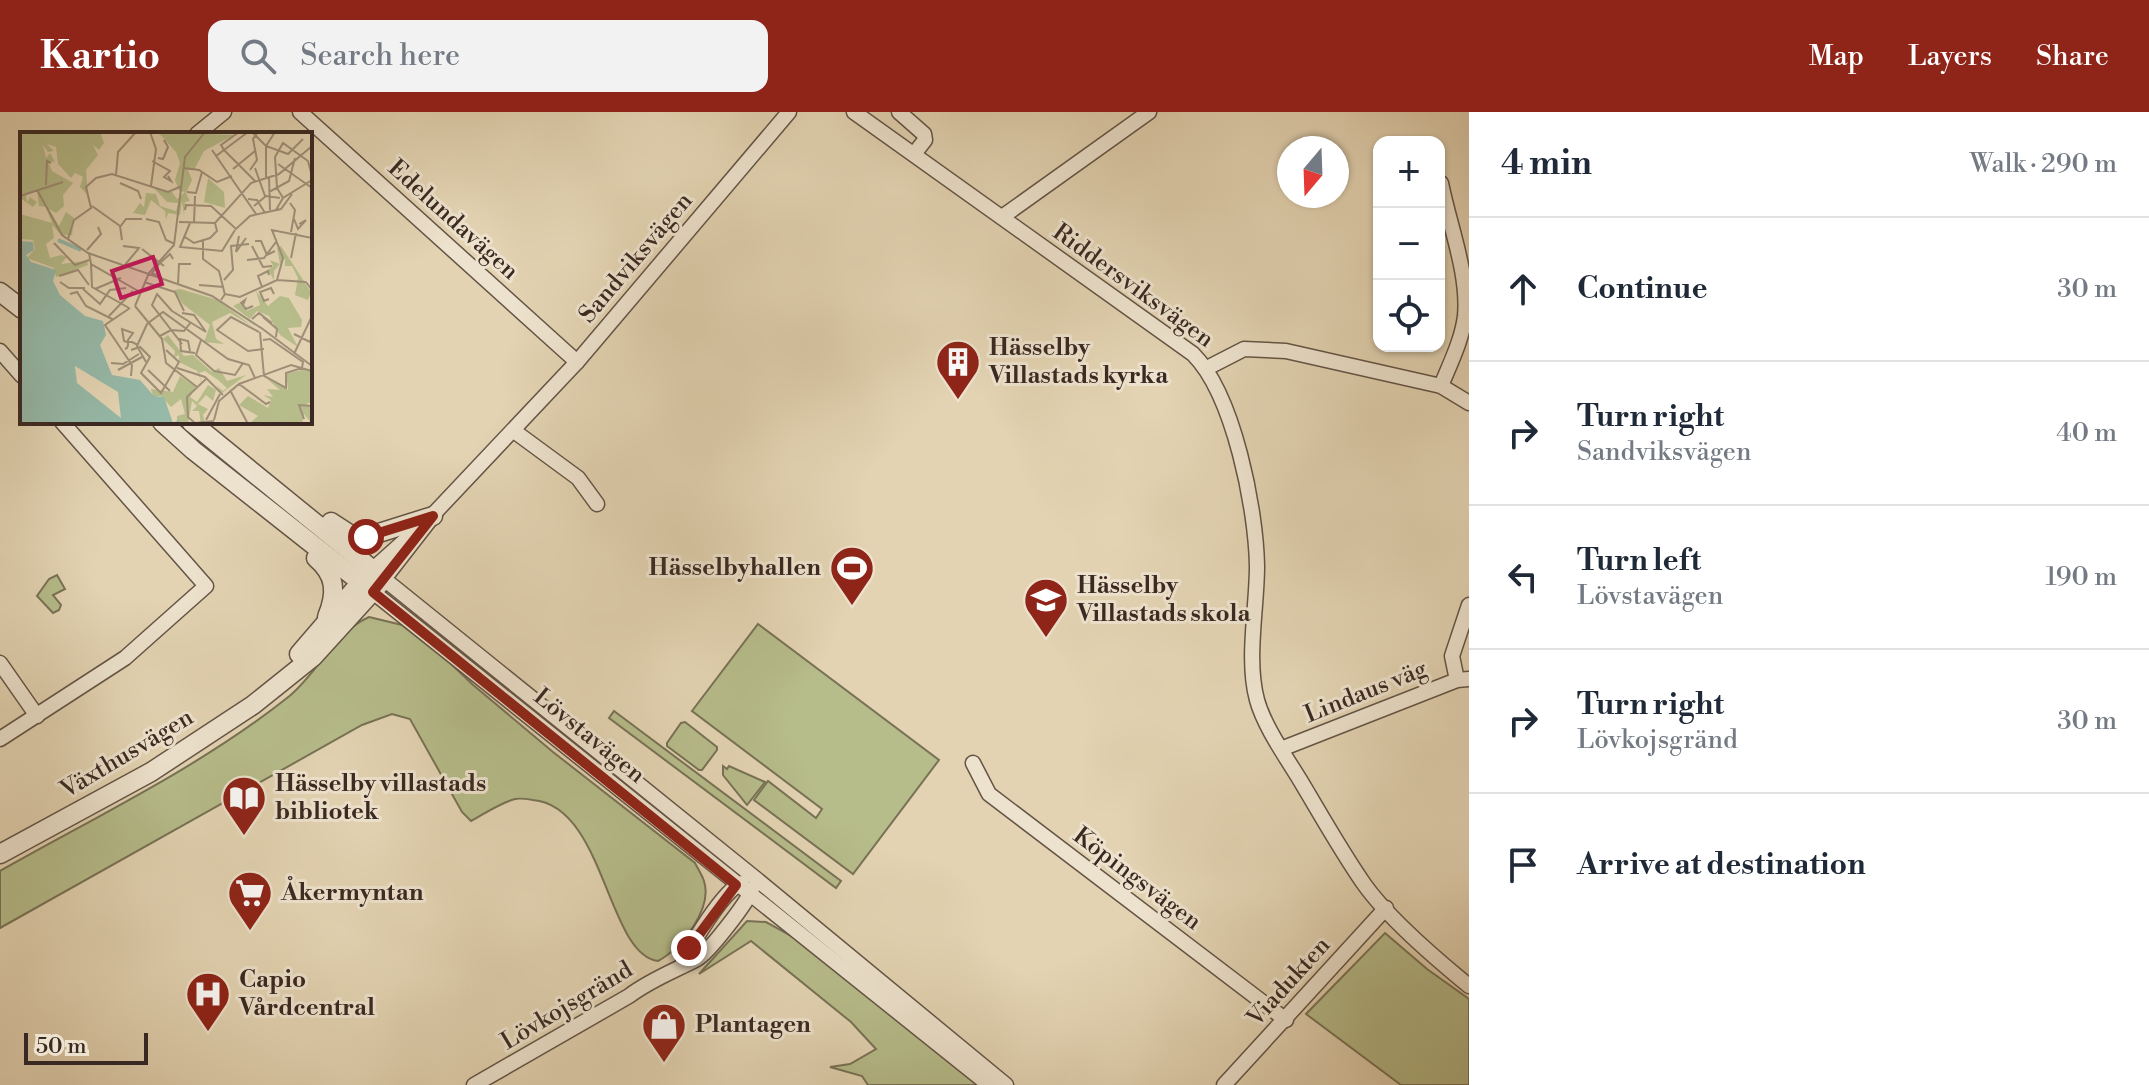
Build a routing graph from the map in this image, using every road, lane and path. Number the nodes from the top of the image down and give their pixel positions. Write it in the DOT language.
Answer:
graph roads {
  1 [pos="224,112"];
  2 [pos="300,112"];
  3 [pos="789,112"];
  4 [pos="854,112"];
  5 [pos="899,112"];
  6 [pos="1149,112"];
  7 [pos="199,132"];
  8 [pos="914,154"];
  9 [pos="1445,205"];
  10 [pos="1002,217"];
  11 [pos="0,279"];
  12 [pos="0,292"];
  13 [pos="20,294"];
  14 [pos="20,307"];
  15 [pos="0,351"];
  16 [pos="577,362"];
  17 [pos="1207,368"];
  18 [pos="20,374"];
  19 [pos="1441,386"];
  20 [pos="1469,403"];
  21 [pos="64,424"];
  22 [pos="164,424"];
  23 [pos="194,424"];
  24 [pos="514,431"];
  25 [pos="597,504"];
  26 [pos="299,508"];
  27 [pos="273,514"];
  28 [pos="433,516"];
  29 [pos="372,581"];
  30 [pos="1469,605"];
  31 [pos="325,624"];
  32 [pos="0,663"];
  33 [pos="1463,679"];
  34 [pos="272,687"];
  35 [pos="37,716"];
  36 [pos="0,739"];
  37 [pos="1281,749"];
  38 [pos="973,763"];
  39 [pos="0,854"];
  40 [pos="755,878"];
  41 [pos="736,885"];
  42 [pos="750,895"];
  43 [pos="1386,908"];
  44 [pos="682,965"];
  45 [pos="1469,986"];
  46 [pos="1286,1020"];
  47 [pos="474,1085"];
  48 [pos="989,1085"];
  49 [pos="1006,1085"];
  50 [pos="1224,1085"];
  1 -- 7 [label="street"];
  2 -- 16 [label="street, Edelundavägen"];
  3 -- 16 [label="street, Sandviksvägen"];
  4 -- 8 [label="street, Riddersviksvägen"];
  5 -- 8 [label="street"];
  6 -- 10 [label="street"];
  8 -- 10 [label="street, Riddersviksvägen"];
  9 -- 19 [label="street"];
  10 -- 17 [label="street, Riddersviksvägen"];
  11 -- 13 [label="street"];
  12 -- 14 [label="street"];
  15 -- 18 [label="street"];
  16 -- 24 [label="street, Sandviksvägen"];
  17 -- 19 [label="street"];
  17 -- 37 [label="street, Riddersviksvägen"];
  19 -- 20 [label="street"];
  21 -- 35 [label="street"];
  22 -- 27 [label="street, Lövstavägen"];
  23 -- 26 [label="street, Lövstavägen"];
  24 -- 25 [label="street"];
  24 -- 28 [label="street, Sandviksvägen"];
  26 -- 28 [label="street"];
  26 -- 29 [label="street, Lövstavägen"];
  27 -- 29 [label="street, Lövstavägen"];
  27 -- 31 [label="street"];
  28 -- 29 [label="street, Sandviksvägen"];
  29 -- 31 [label="street, Växthusvägen"];
  29 -- 34 [label="street, Växthusvägen"];
  29 -- 40 [label="street, Lövstavägen"];
  29 -- 41 [label="street, Lövstavägen"];
  30 -- 33 [label="street"];
  31 -- 34 [label="street, Växthusvägen"];
  32 -- 35 [label="street"];
  33 -- 37 [label="street, Lindaus väg"];
  34 -- 39 [label="street, Växthusvägen"];
  35 -- 36 [label="street"];
  37 -- 43 [label="street, Riddersviksvägen"];
  38 -- 46 [label="street, Köpingsvägen"];
  40 -- 41 [label="street"];
  40 -- 42 [label="street, Lövkojsgränd"];
  40 -- 49 [label="street, Lövstavägen"];
  41 -- 42 [label="street, Lövstavägen"];
  41 -- 44 [label="street"];
  42 -- 44 [label="street, Lövkojsgränd"];
  42 -- 48 [label="street, Lövstavägen"];
  43 -- 45 [label="street, Riddersviksvägen"];
  43 -- 46 [label="street, Viadukten"];
  44 -- 47 [label="street, Lövkojsgränd"];
  46 -- 50 [label="street, Viadukten"];
}
